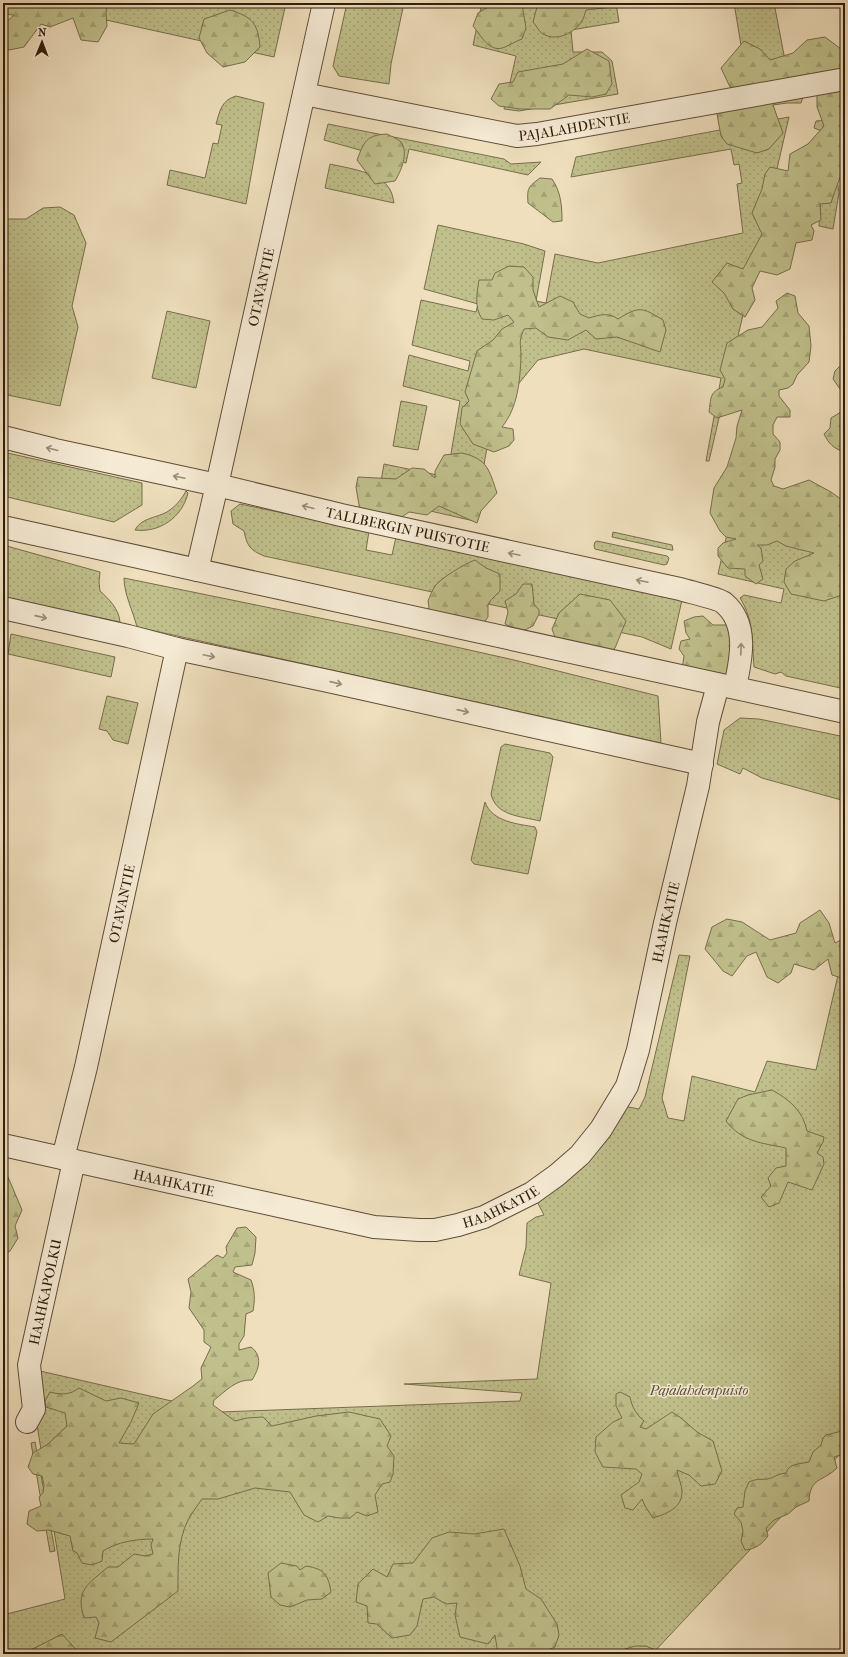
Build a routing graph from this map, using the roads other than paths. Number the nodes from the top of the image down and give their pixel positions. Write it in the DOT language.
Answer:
graph roads {
  1 [pos="324,3"];
  2 [pos="845,79"];
  3 [pos="304,94"];
  4 [pos="3,437"];
  5 [pos="217,485"];
  6 [pos="3,526"];
  7 [pos="197,570"];
  8 [pos="3,608"];
  9 [pos="177,649"];
  10 [pos="727,686"];
  11 [pos="845,712"];
  12 [pos="702,764"];
  13 [pos="3,1145"];
  14 [pos="68,1160"];
  15 [pos="27,1422"];
  1 -- 3 [label="street, OTAVANTIE"];
  2 -- 3 [label="street, PAJALAHDENTIE"];
  3 -- 5 [label="street, OTAVANTIE"];
  5 -- 4 [label="street, TALLBERGIN PUISTOTIE, one-way"];
  5 -- 7 [label="street, OTAVANTIE"];
  10 -- 5 [label="street, TALLBERGIN PUISTOTIE, one-way"];
  6 -- 7 [label="street"];
  7 -- 10 [label="street"];
  8 -- 9 [label="street, one-way"];
  9 -- 12 [label="street, one-way"];
  9 -- 14 [label="street, OTAVANTIE"];
  10 -- 11 [label="street"];
  10 -- 12 [label="street, TALLBERGIN PUISTOTIE"];
  12 -- 14 [label="street, HAAHKATIE"];
  13 -- 14 [label="street, HAAHKATIE"];
  14 -- 15 [label="street, HAAHKAPOLKU"];
}
